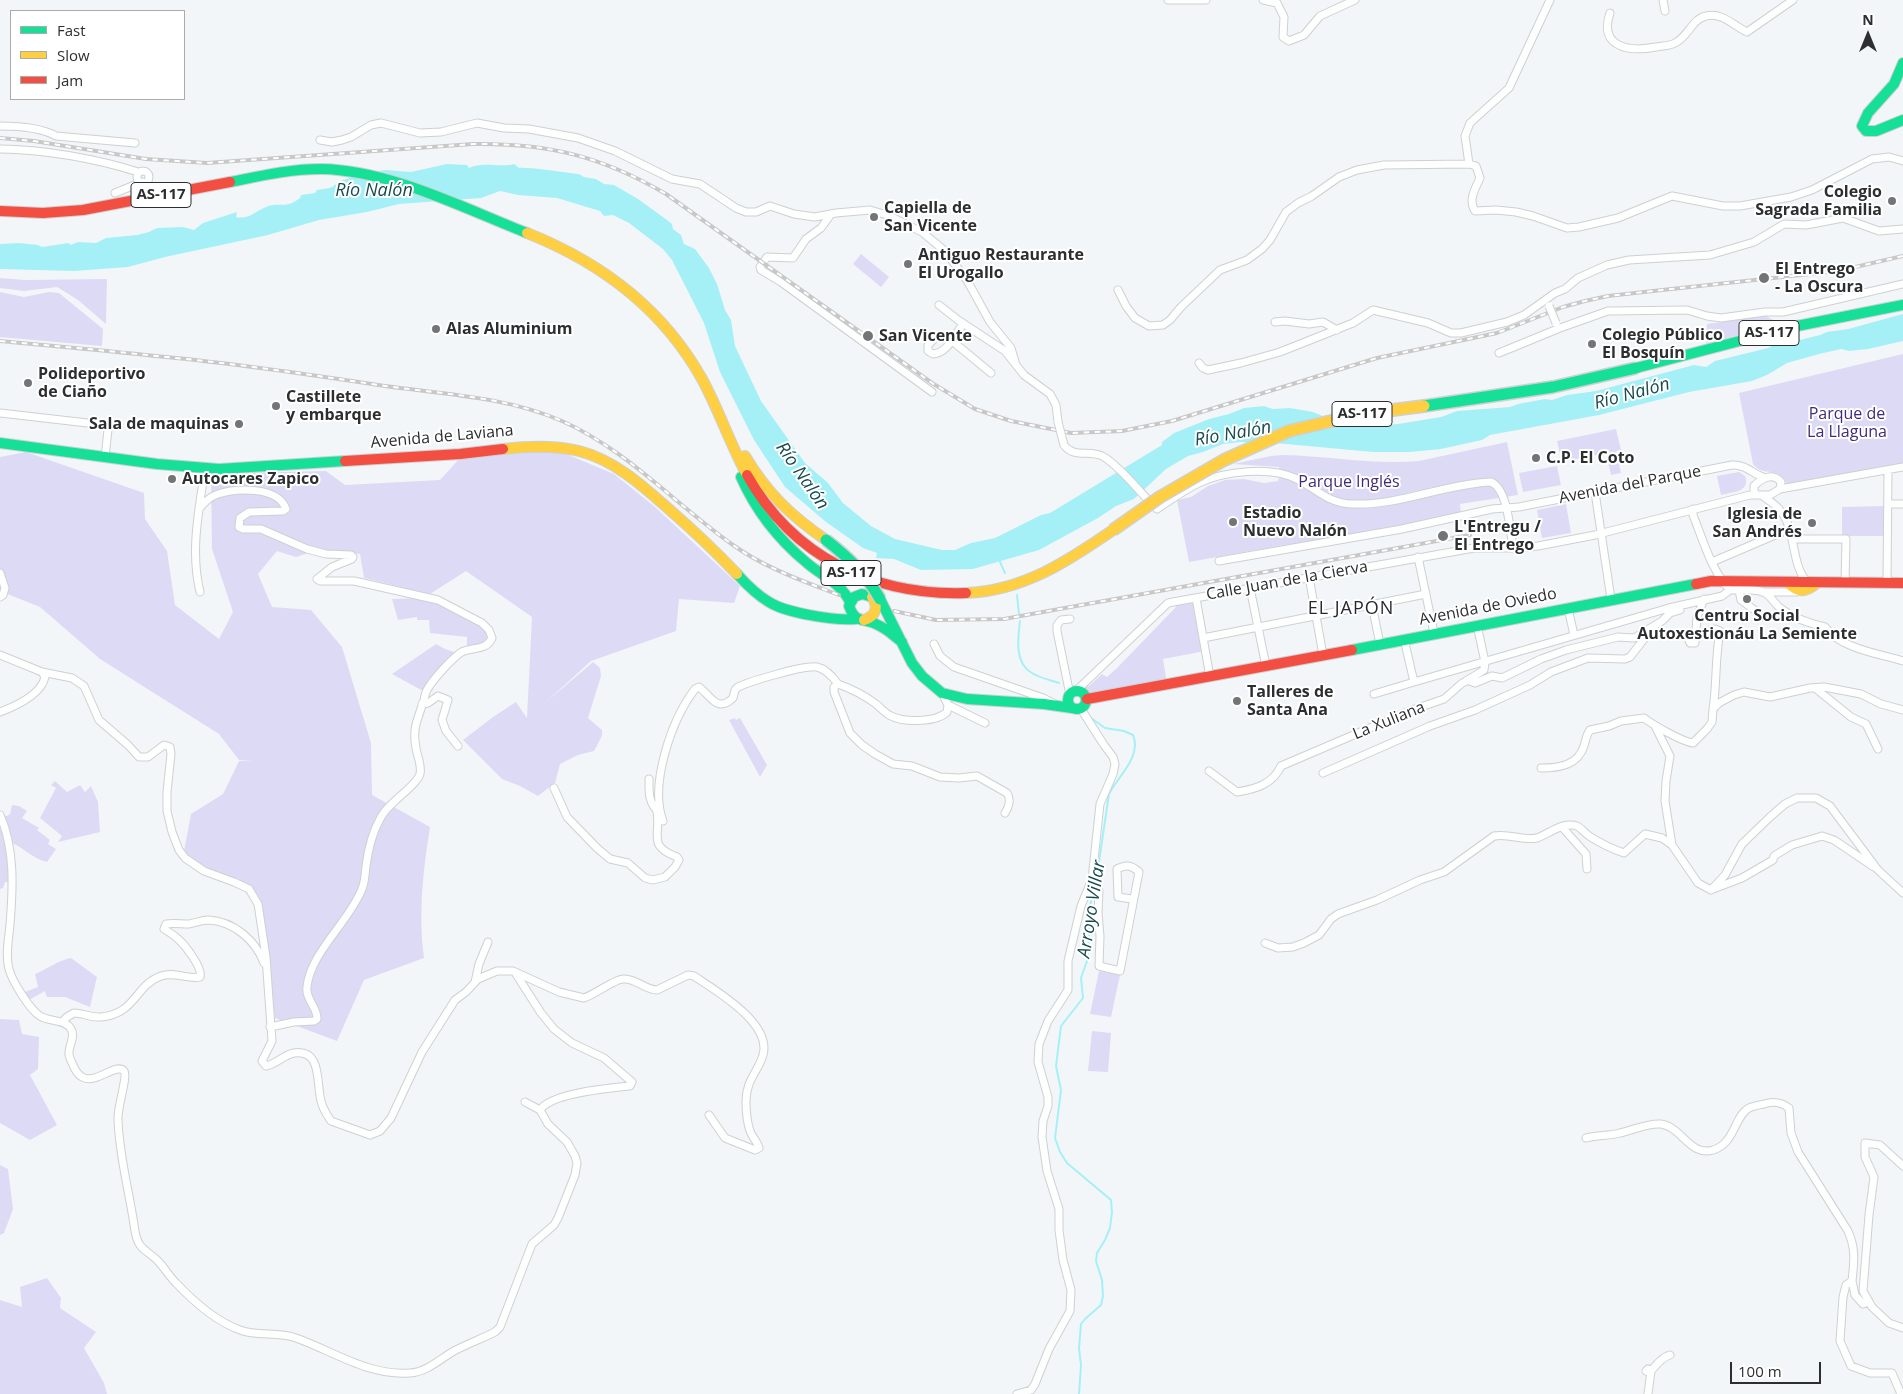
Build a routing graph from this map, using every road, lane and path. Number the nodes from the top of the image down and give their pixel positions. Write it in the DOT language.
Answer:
graph roads {
  1 [pos="1168,0"];
  2 [pos="1206,0"];
  3 [pos="1263,0"];
  4 [pos="1355,0"];
  5 [pos="1550,0"];
  6 [pos="1663,0"];
  7 [pos="1793,0"];
  8 [pos="1665,11"];
  9 [pos="1610,13"];
  10 [pos="1903,63"];
  11 [pos="1903,120"];
  12 [pos="0,126"];
  13 [pos="320,140"];
  14 [pos="135,143"];
  15 [pos="0,149"];
  16 [pos="1903,161"];
  17 [pos="1469,164"];
  18 [pos="115,194"];
  19 [pos="0,211"];
  20 [pos="831,214"];
  21 [pos="1903,229"];
  22 [pos="1903,284"];
  23 [pos="1118,290"];
  24 [pos="1547,303"];
  25 [pos="939,305"];
  26 [pos="1903,305"];
  27 [pos="1275,322"];
  28 [pos="963,324"];
  29 [pos="1558,325"];
  30 [pos="1337,330"];
  31 [pos="1499,353"];
  32 [pos="1199,363"];
  33 [pos="1016,364"];
  34 [pos="991,373"];
  35 [pos="707,389"];
  36 [pos="932,392"];
  37 [pos="0,413"];
  38 [pos="718,414"];
  39 [pos="0,443"];
  40 [pos="105,457"];
  41 [pos="1903,467"];
  42 [pos="205,468"];
  43 [pos="1888,470"];
  44 [pos="1751,472"];
  45 [pos="1765,478"];
  46 [pos="1780,488"];
  47 [pos="1595,492"];
  48 [pos="1755,493"];
  49 [pos="1888,504"];
  50 [pos="1903,504"];
  51 [pos="1506,508"];
  52 [pos="1778,508"];
  53 [pos="199,509"];
  54 [pos="1693,510"];
  55 [pos="1789,530"];
  56 [pos="1602,532"];
  57 [pos="1792,539"];
  58 [pos="1517,548"];
  59 [pos="1418,558"];
  60 [pos="1219,561"];
  61 [pos="1712,562"];
  62 [pos="0,573"];
  63 [pos="1309,577"];
  64 [pos="1720,580"];
  65 [pos="1845,583"];
  66 [pos="1887,583"];
  67 [pos="1903,583"];
  68 [pos="1807,587"];
  69 [pos="1250,588"];
  70 [pos="1734,590"];
  71 [pos="200,592"];
  72 [pos="1762,592"];
  73 [pos="1426,594"];
  74 [pos="0,597"];
  75 [pos="1196,598"];
  76 [pos="1611,599"];
  77 [pos="1703,601"];
  78 [pos="876,602"];
  79 [pos="850,604"];
  80 [pos="1372,605"];
  81 [pos="1568,608"];
  82 [pos="1316,616"];
  83 [pos="832,617"];
  84 [pos="1765,618"];
  85 [pos="1070,619"];
  86 [pos="860,620"];
  87 [pos="1478,625"];
  88 [pos="1654,626"];
  89 [pos="1258,627"];
  90 [pos="1434,633"];
  91 [pos="1574,635"];
  92 [pos="1203,638"];
  93 [pos="1404,640"];
  94 [pos="902,642"];
  95 [pos="934,644"];
  96 [pos="1380,644"];
  97 [pos="1323,654"];
  98 [pos="0,655"];
  99 [pos="1903,661"];
  100 [pos="1485,662"];
  101 [pos="1266,666"];
  102 [pos="42,672"];
  103 [pos="1210,677"];
  104 [pos="1467,680"];
  105 [pos="1414,682"];
  106 [pos="838,684"];
  107 [pos="1815,688"];
  108 [pos="942,693"];
  109 [pos="1374,694"];
  110 [pos="1078,698"];
  111 [pos="422,704"];
  112 [pos="1049,704"];
  113 [pos="948,705"];
  114 [pos="1713,709"];
  115 [pos="1903,710"];
  116 [pos="0,712"];
  117 [pos="985,724"];
  118 [pos="1656,728"];
  119 [pos="458,746"];
  120 [pos="1878,749"];
  121 [pos="1541,768"];
  122 [pos="1209,771"];
  123 [pos="1323,773"];
  124 [pos="649,779"];
  125 [pos="554,788"];
  126 [pos="658,812"];
  127 [pos="1005,813"];
  128 [pos="0,815"];
  129 [pos="663,821"];
  130 [pos="1562,826"];
  131 [pos="1672,845"];
  132 [pos="1587,869"];
  133 [pos="1880,872"];
  134 [pos="1092,880"];
  135 [pos="1711,890"];
  136 [pos="1903,893"];
  137 [pos="1132,899"];
  138 [pos="488,942"];
  139 [pos="1265,943"];
  140 [pos="267,974"];
  141 [pos="516,974"];
  142 [pos="475,982"];
  143 [pos="62,1022"];
  144 [pos="270,1028"];
  145 [pos="525,1102"];
  146 [pos="540,1110"];
  147 [pos="709,1115"];
  148 [pos="1586,1138"];
  149 [pos="1903,1166"];
  150 [pos="1852,1281"];
  151 [pos="1869,1302"];
  152 [pos="1903,1328"];
  153 [pos="1670,1355"];
  154 [pos="1017,1394"];
  155 [pos="1648,1394"];
  156 [pos="1901,1394"];
  1 -- 2 [label="street"];
  3 -- 4 [label="street"];
  5 -- 17 [label="street"];
  6 -- 8 [label="street"];
  7 -- 9 [label="street"];
  10 -- 11 [label="main road"];
  12 -- 14 [label="street"];
  13 -- 20 [label="street"];
  15 -- 18 [label="street"];
  16 -- 17 [label="street"];
  17 -- 23 [label="street"];
  19 -- 35 [label="main road, AS-117"];
  20 -- 33 [label="street"];
  20 -- 36 [label="street"];
  21 -- 24 [label="street"];
  22 -- 29 [label="street"];
  24 -- 29 [label="street, bridge"];
  24 -- 30 [label="street"];
  25 -- 28 [label="street"];
  26 -- 38 [label="main road, AS-117, bridge"];
  27 -- 30 [label="street"];
  28 -- 33 [label="street"];
  28 -- 34 [label="street"];
  29 -- 31 [label="street"];
  30 -- 32 [label="street"];
  33 -- 51 [label="street, bridge"];
  35 -- 38 [label="main road, AS-117"];
  35 -- 78 [label="main road, AS-117, bridge"];
  37 -- 40 [label="street"];
  38 -- 79 [label="main road, AS-117"];
  39 -- 40 [label="main road, Avenida de Laviana"];
  40 -- 42 [label="main road, Avenida de Laviana"];
  41 -- 43 [label="street"];
  42 -- 53 [label="street"];
  42 -- 83 [label="main road, Avenida de Laviana"];
  43 -- 46 [label="street"];
  43 -- 49 [label="street"];
  44 -- 45 [label="street, Avenida del Parque"];
  44 -- 47 [label="street, Avenida del Parque"];
  44 -- 48 [label="street"];
  45 -- 46 [label="street, Avenida del Parque"];
  45 -- 48 [label="street"];
  46 -- 48 [label="street, Calle Juan de la Cierva"];
  46 -- 52 [label="street"];
  47 -- 51 [label="street, Avenida del Parque"];
  47 -- 56 [label="street"];
  48 -- 52 [label="street"];
  48 -- 54 [label="street, Calle Juan de la Cierva"];
  49 -- 50 [label="street"];
  49 -- 66 [label="street"];
  51 -- 58 [label="street"];
  51 -- 60 [label="street, Avenida del Parque"];
  52 -- 55 [label="street"];
  53 -- 71 [label="street"];
  53 -- 111 [label="street"];
  54 -- 56 [label="street, Calle Juan de la Cierva"];
  54 -- 61 [label="street"];
  55 -- 57 [label="street"];
  55 -- 61 [label="street"];
  56 -- 58 [label="street, Calle Juan de la Cierva"];
  56 -- 76 [label="street"];
  57 -- 65 [label="street"];
  57 -- 68 [label="street"];
  58 -- 59 [label="street, Calle Juan de la Cierva"];
  59 -- 63 [label="street, Calle Juan de la Cierva"];
  59 -- 73 [label="street"];
  61 -- 64 [label="street"];
  62 -- 74 [label="street"];
  63 -- 69 [label="street, Calle Juan de la Cierva"];
  63 -- 82 [label="street"];
  64 -- 68 [label="main road, Avenida de Oviedo"];
  64 -- 70 [label="street"];
  64 -- 76 [label="main road, Avenida de Oviedo"];
  65 -- 66 [label="main road"];
  65 -- 68 [label="main road"];
  66 -- 67 [label="main road"];
  68 -- 72 [label="street"];
  69 -- 75 [label="street, Calle Juan de la Cierva"];
  69 -- 89 [label="street"];
  70 -- 72 [label="street"];
  70 -- 77 [label="street"];
  70 -- 84 [label="street"];
  72 -- 99 [label="street"];
  73 -- 80 [label="street"];
  73 -- 90 [label="street"];
  75 -- 92 [label="street"];
  75 -- 110 [label="street, Calle Juan de la Cierva"];
  76 -- 81 [label="main road, Avenida de Oviedo"];
  77 -- 88 [label="street"];
  77 -- 91 [label="street"];
  77 -- 114 [label="street"];
  78 -- 79 [label="main road"];
  78 -- 86 [label="main road"];
  78 -- 94 [label="main road"];
  79 -- 83 [label="main road"];
  79 -- 86 [label="main road"];
  80 -- 82 [label="street"];
  80 -- 96 [label="street"];
  81 -- 87 [label="main road, Avenida de Oviedo"];
  81 -- 91 [label="street"];
  82 -- 89 [label="street"];
  82 -- 97 [label="street"];
  83 -- 86 [label="main road, Avenida de Laviana"];
  85 -- 110 [label="street"];
  86 -- 94 [label="main road"];
  87 -- 90 [label="main road, Avenida de Oviedo"];
  87 -- 100 [label="street"];
  88 -- 104 [label="street"];
  88 -- 123 [label="street, La Xuliana"];
  89 -- 92 [label="street"];
  89 -- 101 [label="street"];
  90 -- 93 [label="main road, Avenida de Oviedo"];
  91 -- 100 [label="street"];
  92 -- 103 [label="street"];
  93 -- 96 [label="main road, Avenida de Oviedo"];
  93 -- 105 [label="street"];
  94 -- 108 [label="main road"];
  95 -- 112 [label="street"];
  96 -- 97 [label="main road, Avenida de Oviedo"];
  97 -- 101 [label="main road, Avenida de Oviedo"];
  98 -- 102 [label="street"];
  100 -- 104 [label="street, La Xuliana"];
  100 -- 105 [label="street"];
  101 -- 103 [label="main road, Avenida de Oviedo"];
  102 -- 116 [label="street"];
  102 -- 140 [label="street"];
  103 -- 110 [label="main road, Avenida de Oviedo"];
  104 -- 122 [label="street, La Xuliana"];
  105 -- 109 [label="street"];
  106 -- 113 [label="street"];
  106 -- 126 [label="street"];
  106 -- 127 [label="street"];
  107 -- 114 [label="street"];
  107 -- 115 [label="street"];
  107 -- 120 [label="street"];
  108 -- 112 [label="main road, Avenida de Oviedo"];
  108 -- 113 [label="street"];
  110 -- 112 [label="main road, Avenida de Oviedo"];
  110 -- 134 [label="street"];
  111 -- 119 [label="street"];
  111 -- 144 [label="street"];
  113 -- 117 [label="street"];
  114 -- 118 [label="street"];
  118 -- 121 [label="street"];
  118 -- 131 [label="street"];
  124 -- 126 [label="street"];
  125 -- 126 [label="street"];
  126 -- 129 [label="street"];
  128 -- 143 [label="street"];
  130 -- 131 [label="street"];
  130 -- 132 [label="street"];
  130 -- 139 [label="street"];
  131 -- 135 [label="street"];
  133 -- 135 [label="street"];
  133 -- 135 [label="street"];
  133 -- 136 [label="street"];
  134 -- 137 [label="street"];
  134 -- 154 [label="street"];
  137 -- 137 [label="street"];
  138 -- 142 [label="street"];
  140 -- 143 [label="street"];
  140 -- 144 [label="street"];
  141 -- 142 [label="street"];
  141 -- 146 [label="street"];
  141 -- 147 [label="street"];
  142 -- 144 [label="street"];
  143 -- 146 [label="street"];
  145 -- 146 [label="street"];
  148 -- 150 [label="street"];
  149 -- 151 [label="street"];
  150 -- 151 [label="street"];
  150 -- 156 [label="street"];
  151 -- 152 [label="street"];
  153 -- 155 [label="street"];
}
